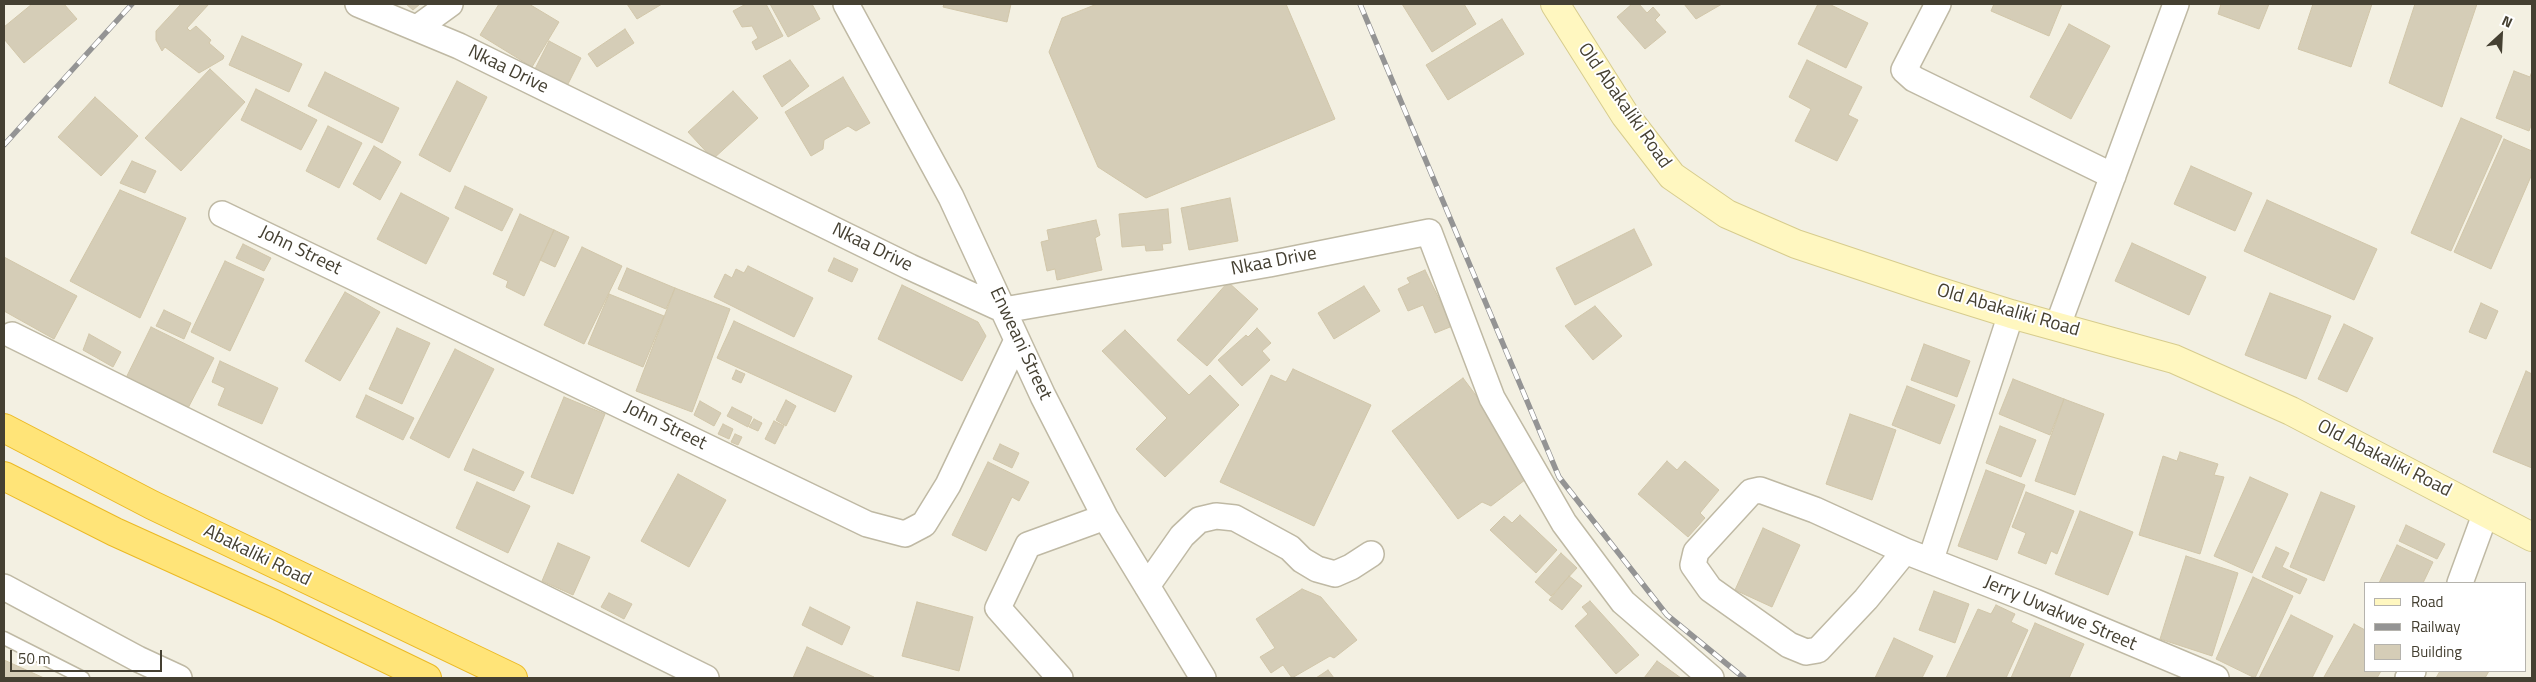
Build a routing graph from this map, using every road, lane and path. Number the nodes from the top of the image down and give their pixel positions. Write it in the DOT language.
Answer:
graph roads {
  1 [pos="358,4"];
  2 [pos="450,4"];
  3 [pos="846,4"];
  4 [pos="1555,4"];
  5 [pos="1938,4"];
  6 [pos="2176,4"];
  7 [pos="417,28"];
  8 [pos="2113,176"];
  9 [pos="222,214"];
  10 [pos="1004,310"];
  11 [pos="2011,314"];
  12 [pos="2058,325"];
  13 [pos="12,335"];
  14 [pos="1017,340"];
  15 [pos="4,428"];
  16 [pos="4,476"];
  17 [pos="2486,512"];
  18 [pos="1105,517"];
  19 [pos="2532,537"];
  20 [pos="1905,551"];
  21 [pos="1372,554"];
  22 [pos="1931,559"];
  23 [pos="2460,582"];
  24 [pos="1147,586"];
  25 [pos="4,587"];
  26 [pos="4,638"];
  27 [pos="83,678"];
  28 [pos="179,678"];
  29 [pos="427,678"];
  30 [pos="513,678"];
  31 [pos="706,678"];
  32 [pos="1060,678"];
  33 [pos="1203,678"];
  34 [pos="1711,678"];
  35 [pos="2216,678"];
  1 -- 7 [label="street, Nkaa Drive"];
  2 -- 7 [label="street"];
  3 -- 10 [label="street, Enweani Street"];
  4 -- 11 [label="main road, Old Abakaliki Road"];
  5 -- 8 [label="street"];
  6 -- 8 [label="street"];
  7 -- 10 [label="street, Nkaa Drive"];
  8 -- 12 [label="street"];
  9 -- 14 [label="street, John Street"];
  10 -- 14 [label="street, Enweani Street"];
  10 -- 34 [label="street, Nkaa Drive"];
  11 -- 12 [label="main road, Old Abakaliki Road"];
  11 -- 22 [label="street"];
  12 -- 17 [label="main road, Old Abakaliki Road"];
  13 -- 31 [label="street"];
  14 -- 18 [label="street, Enweani Street"];
  15 -- 30 [label="highway, Abakaliki Road"];
  16 -- 29 [label="highway, Abakaliki Road"];
  17 -- 19 [label="main road, Old Abakaliki Road"];
  17 -- 23 [label="street"];
  18 -- 24 [label="street, Enweani Street"];
  18 -- 32 [label="street"];
  20 -- 20 [label="street, Jerry Uwakwe Street"];
  20 -- 22 [label="street, Jerry Uwakwe Street"];
  21 -- 24 [label="street"];
  22 -- 35 [label="street, Jerry Uwakwe Street"];
  24 -- 33 [label="street, Enweani Street"];
  25 -- 28 [label="street"];
  26 -- 27 [label="lane"];
}
